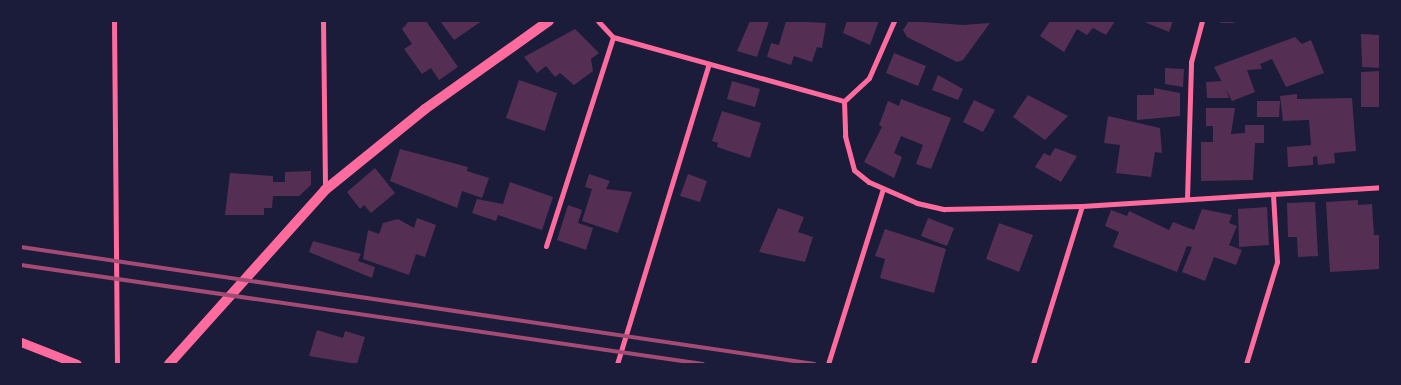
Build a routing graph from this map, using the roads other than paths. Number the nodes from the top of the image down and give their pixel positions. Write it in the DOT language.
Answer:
graph roads {
  1 [pos="114,21"];
  2 [pos="323,21"];
  3 [pos="549,21"];
  4 [pos="598,21"];
  5 [pos="894,21"];
  6 [pos="1202,21"];
  7 [pos="613,37"];
  8 [pos="709,64"];
  9 [pos="844,101"];
  10 [pos="1380,187"];
  11 [pos="883,188"];
  12 [pos="325,190"];
  13 [pos="1273,194"];
  14 [pos="1187,200"];
  15 [pos="1082,206"];
  16 [pos="546,246"];
  17 [pos="21,342"];
  18 [pos="77,364"];
  19 [pos="117,364"];
  20 [pos="169,364"];
  21 [pos="617,364"];
  22 [pos="828,364"];
  23 [pos="1033,364"];
  24 [pos="1246,364"];
  1 -- 19 [label="street"];
  2 -- 12 [label="street"];
  3 -- 12 [label="main road"];
  4 -- 7 [label="street"];
  5 -- 9 [label="street"];
  6 -- 14 [label="street"];
  7 -- 8 [label="street"];
  7 -- 16 [label="street"];
  8 -- 9 [label="street"];
  8 -- 21 [label="street"];
  9 -- 11 [label="street"];
  10 -- 13 [label="street"];
  11 -- 15 [label="street"];
  11 -- 22 [label="street"];
  12 -- 20 [label="main road"];
  13 -- 14 [label="street"];
  13 -- 24 [label="street"];
  14 -- 15 [label="street"];
  15 -- 23 [label="street"];
  17 -- 18 [label="street"];
}
